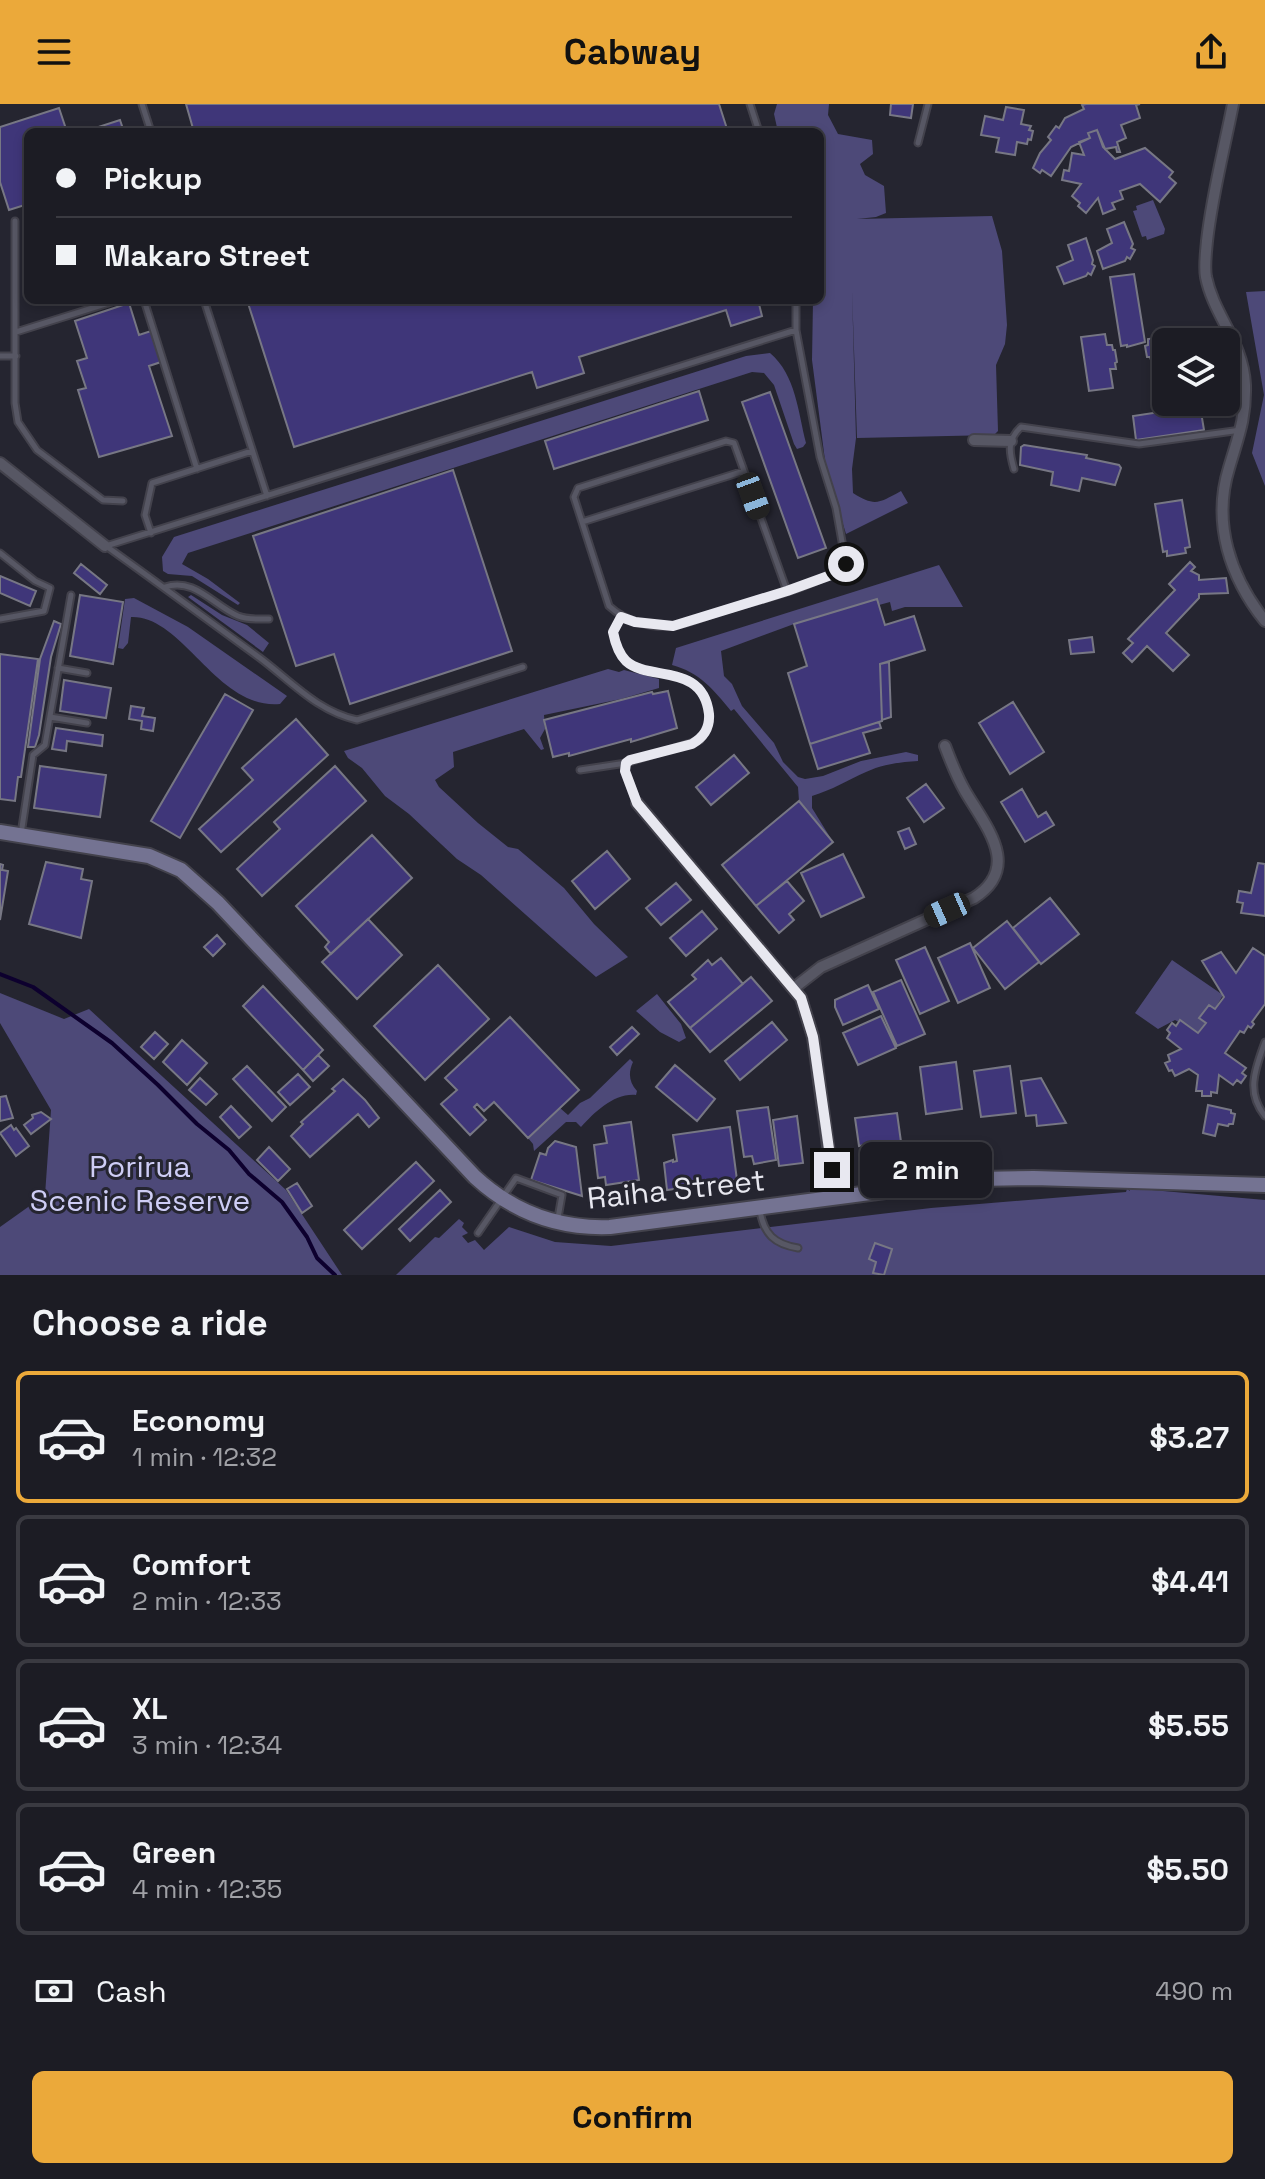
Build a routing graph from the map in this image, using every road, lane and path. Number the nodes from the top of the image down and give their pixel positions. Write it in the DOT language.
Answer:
graph roads {
  1 [pos="142,104"];
  2 [pos="750,104"];
  3 [pos="928,104"];
  4 [pos="1233,104"];
  5 [pos="150,128"];
  6 [pos="758,128"];
  7 [pos="918,143"];
  8 [pos="15,221"];
  9 [pos="105,304"];
  10 [pos="145,304"];
  11 [pos="205,304"];
  12 [pos="796,304"];
  13 [pos="796,330"];
  14 [pos="16,332"];
  15 [pos="0,356"];
  16 [pos="16,356"];
  17 [pos="1242,430"];
  18 [pos="974,440"];
  19 [pos="1011,441"];
  20 [pos="252,451"];
  21 [pos="0,463"];
  22 [pos="197,469"];
  23 [pos="1014,469"];
  24 [pos="744,471"];
  25 [pos="267,496"];
  26 [pos="123,501"];
  27 [pos="582,522"];
  28 [pos="151,533"];
  29 [pos="105,546"];
  30 [pos="0,553"];
  31 [pos="164,588"];
  32 [pos="787,591"];
  33 [pos="71,595"];
  34 [pos="621,617"];
  35 [pos="0,619"];
  36 [pos="269,619"];
  37 [pos="1265,621"];
  38 [pos="523,667"];
  39 [pos="58,668"];
  40 [pos="87,673"];
  41 [pos="50,717"];
  42 [pos="87,723"];
  43 [pos="945,746"];
  44 [pos="626,763"];
  45 [pos="580,770"];
  46 [pos="637,803"];
  47 [pos="0,832"];
  48 [pos="21,835"];
  49 [pos="794,988"];
  50 [pos="1265,1042"];
  51 [pos="1265,1116"];
  52 [pos="1265,1185"];
  53 [pos="835,1196"];
  54 [pos="502,1199"];
  55 [pos="759,1206"];
  56 [pos="557,1223"];
  57 [pos="478,1233"];
  58 [pos="798,1248"];
  1 -- 5 [label="lane"];
  2 -- 6 [label="lane"];
  3 -- 7 [label="lane"];
  4 -- 17 [label="street"];
  8 -- 14 [label="lane"];
  9 -- 14 [label="lane"];
  10 -- 22 [label="lane"];
  11 -- 20 [label="lane"];
  12 -- 13 [label="lane"];
  13 -- 25 [label="lane"];
  13 -- 32 [label="lane"];
  14 -- 16 [label="lane"];
  15 -- 16 [label="lane"];
  16 -- 26 [label="lane"];
  17 -- 19 [label="lane"];
  17 -- 37 [label="street"];
  18 -- 19 [label="street"];
  19 -- 23 [label="lane"];
  20 -- 22 [label="lane"];
  20 -- 25 [label="lane"];
  21 -- 29 [label="street"];
  22 -- 28 [label="lane"];
  24 -- 27 [label="lane"];
  24 -- 27 [label="lane"];
  24 -- 32 [label="lane"];
  25 -- 28 [label="lane"];
  27 -- 34 [label="lane"];
  28 -- 29 [label="lane"];
  29 -- 31 [label="lane"];
  30 -- 35 [label="lane"];
  31 -- 36 [label="lane"];
  31 -- 38 [label="lane"];
  32 -- 34 [label="lane"];
  33 -- 39 [label="lane"];
  34 -- 44 [label="lane"];
  39 -- 40 [label="lane"];
  39 -- 41 [label="lane"];
  41 -- 42 [label="lane"];
  41 -- 48 [label="lane"];
  43 -- 49 [label="street"];
  44 -- 45 [label="lane"];
  44 -- 46 [label="lane"];
  46 -- 49 [label="street"];
  47 -- 48 [label="main road, Raiha Street"];
  48 -- 54 [label="main road, Raiha Street"];
  49 -- 53 [label="street"];
  50 -- 51 [label="lane"];
  52 -- 53 [label="main road, Raiha Street"];
  53 -- 55 [label="main road, Raiha Street"];
  54 -- 56 [label="main road, Raiha Street"];
  54 -- 56 [label="lane"];
  54 -- 57 [label="lane"];
  55 -- 56 [label="main road, Raiha Street"];
  55 -- 58 [label="lane"];
}
